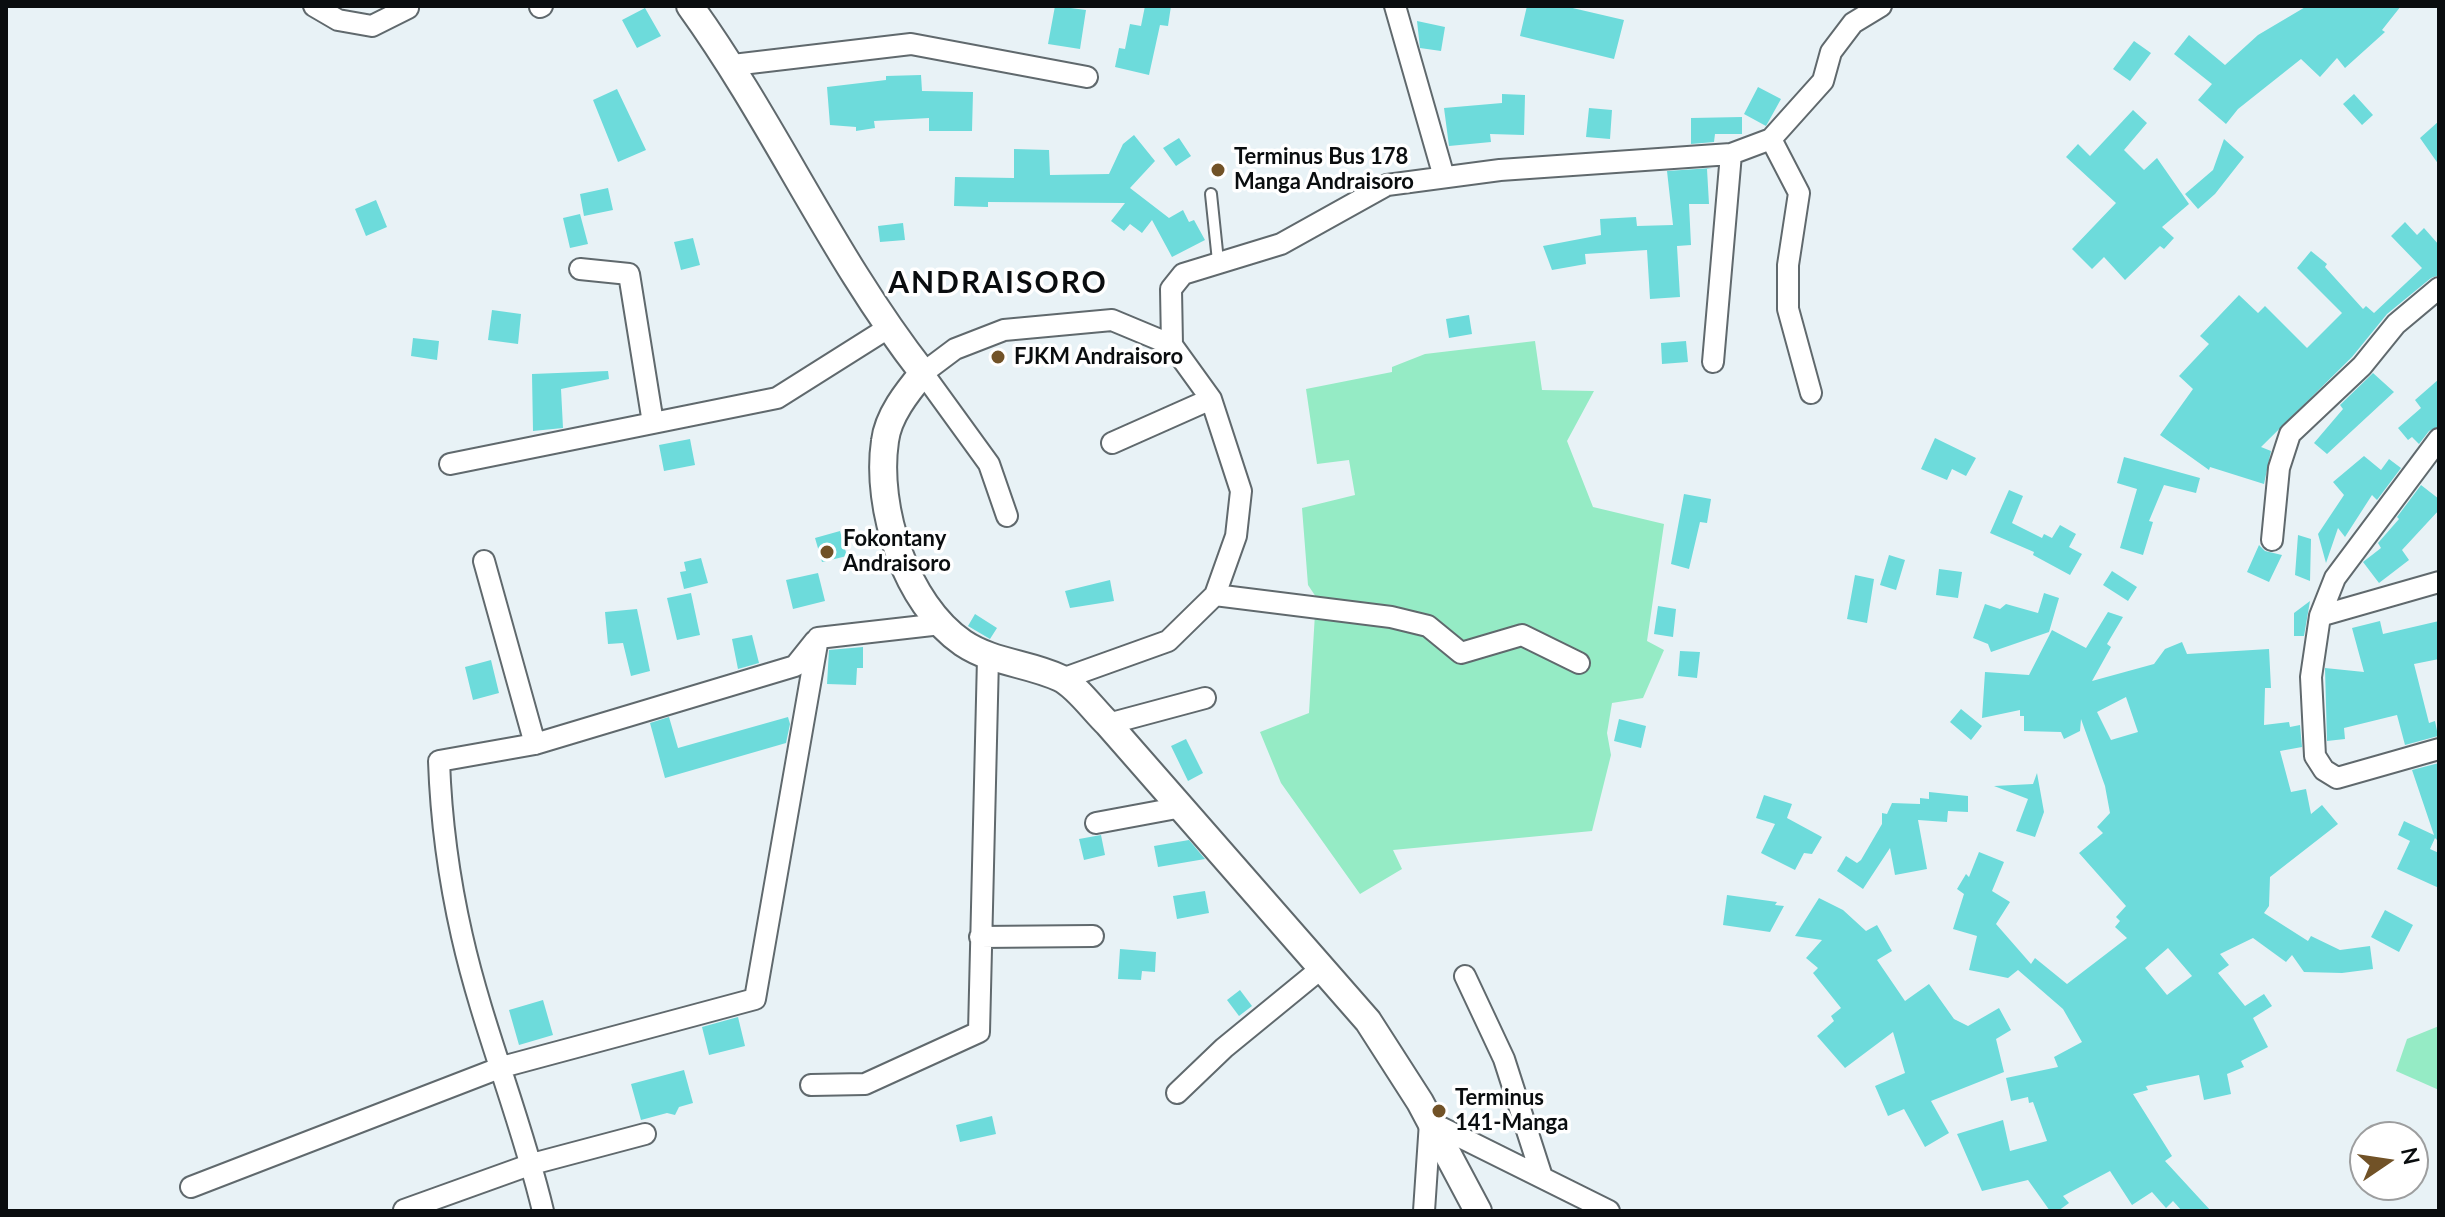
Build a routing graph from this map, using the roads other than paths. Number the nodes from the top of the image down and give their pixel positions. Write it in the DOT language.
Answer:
graph roads {
  1 [pos="314,6"];
  2 [pos="690,6"];
  3 [pos="1395,6"];
  4 [pos="1881,6"];
  5 [pos="408,8"];
  6 [pos="733,65"];
  7 [pos="1087,77"];
  8 [pos="1771,139"];
  9 [pos="1731,154"];
  10 [pos="1444,177"];
  11 [pos="1211,194"];
  12 [pos="1218,261"];
  13 [pos="580,269"];
  14 [pos="2439,288"];
  15 [pos="888,328"];
  16 [pos="1172,345"];
  17 [pos="1713,362"];
  18 [pos="923,373"];
  19 [pos="1811,393"];
  20 [pos="1211,399"];
  21 [pos="653,423"];
  22 [pos="2439,439"];
  23 [pos="1112,443"];
  24 [pos="450,464"];
  25 [pos="1007,516"];
  26 [pos="2272,540"];
  27 [pos="484,561"];
  28 [pos="2439,582"];
  29 [pos="1215,595"];
  30 [pos="2320,616"];
  31 [pos="941,624"];
  32 [pos="818,638"];
  33 [pos="988,658"];
  34 [pos="1579,663"];
  35 [pos="1062,679"];
  36 [pos="1205,698"];
  37 [pos="1108,724"];
  38 [pos="535,744"];
  39 [pos="2439,749"];
  40 [pos="1182,807"];
  41 [pos="1096,823"];
  42 [pos="1093,936"];
  43 [pos="980,937"];
  44 [pos="1323,967"];
  45 [pos="1465,976"];
  46 [pos="502,1067"];
  47 [pos="811,1085"];
  48 [pos="1177,1093"];
  49 [pos="1430,1122"];
  50 [pos="645,1134"];
  51 [pos="532,1164"];
  52 [pos="1542,1177"];
  53 [pos="191,1187"];
  54 [pos="404,1210"];
  55 [pos="543,1211"];
  56 [pos="1424,1211"];
  57 [pos="1478,1211"];
  58 [pos="1609,1211"];
  1 -- 5 [label="street"];
  2 -- 6 [label="street"];
  3 -- 10 [label="street"];
  4 -- 8 [label="street"];
  6 -- 7 [label="street"];
  6 -- 15 [label="street"];
  8 -- 9 [label="street"];
  8 -- 19 [label="street"];
  9 -- 10 [label="street"];
  9 -- 17 [label="street"];
  10 -- 12 [label="street"];
  11 -- 12 [label="lane"];
  12 -- 16 [label="street"];
  13 -- 21 [label="street"];
  14 -- 26 [label="street"];
  15 -- 18 [label="street"];
  15 -- 21 [label="street"];
  16 -- 18 [label="street"];
  16 -- 20 [label="street"];
  18 -- 25 [label="street"];
  18 -- 31 [label="street"];
  20 -- 23 [label="street"];
  20 -- 29 [label="street"];
  21 -- 24 [label="street"];
  22 -- 30 [label="street"];
  27 -- 38 [label="street"];
  28 -- 30 [label="street"];
  29 -- 34 [label="street"];
  29 -- 35 [label="street"];
  30 -- 39 [label="street"];
  31 -- 32 [label="street"];
  31 -- 33 [label="street"];
  32 -- 38 [label="street"];
  32 -- 46 [label="street"];
  33 -- 35 [label="street"];
  33 -- 43 [label="street"];
  35 -- 37 [label="street"];
  36 -- 37 [label="street"];
  37 -- 40 [label="street"];
  38 -- 46 [label="street"];
  40 -- 41 [label="street"];
  40 -- 44 [label="street"];
  42 -- 43 [label="street"];
  43 -- 47 [label="street"];
  44 -- 48 [label="street"];
  44 -- 49 [label="street"];
  45 -- 52 [label="street"];
  46 -- 51 [label="street"];
  46 -- 53 [label="street"];
  49 -- 52 [label="street"];
  49 -- 56 [label="street"];
  49 -- 57 [label="street"];
  50 -- 51 [label="street"];
  51 -- 54 [label="street"];
  51 -- 55 [label="street"];
  52 -- 58 [label="street"];
}
